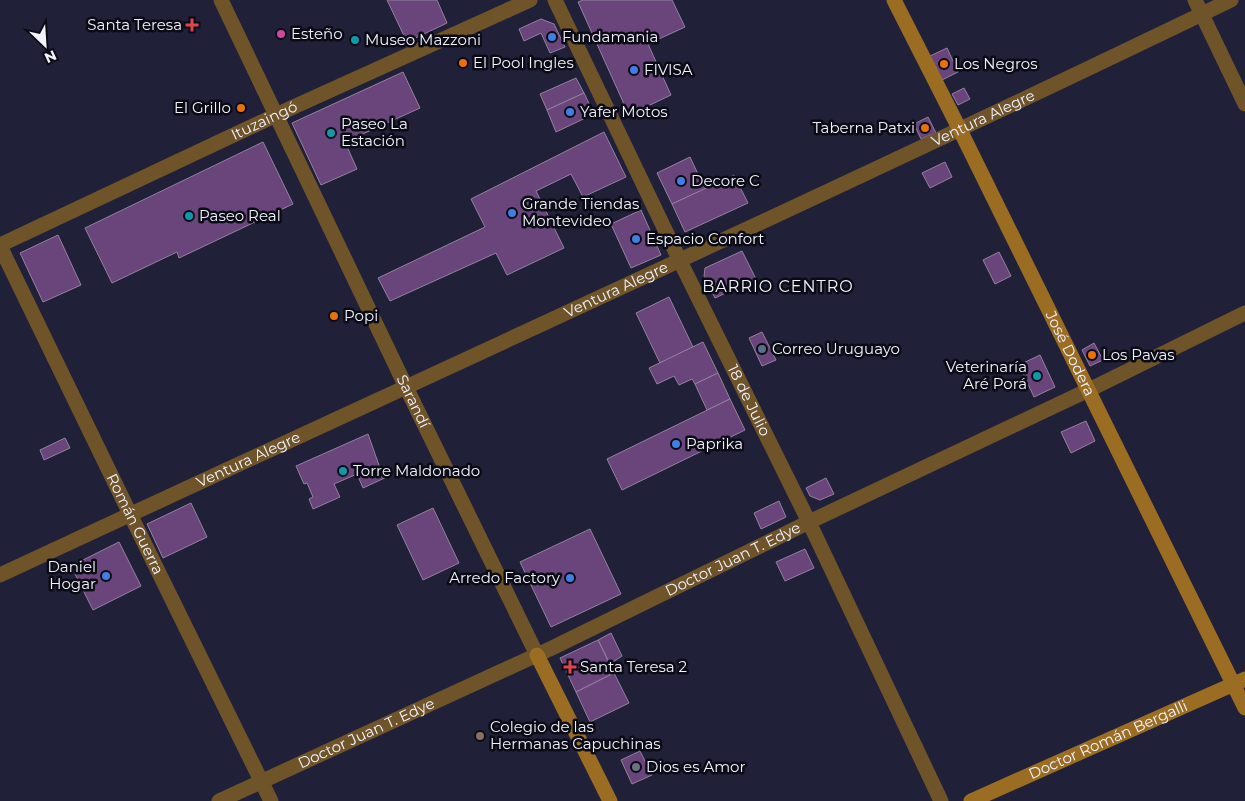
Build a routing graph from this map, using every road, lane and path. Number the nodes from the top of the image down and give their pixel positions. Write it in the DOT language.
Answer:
graph roads {
  1 [pos="221,0"];
  2 [pos="530,0"];
  3 [pos="555,0"];
  4 [pos="894,0"];
  5 [pos="1195,0"];
  6 [pos="1231,0"];
  7 [pos="1201,14"];
  8 [pos="1245,104"];
  9 [pos="277,115"];
  10 [pos="960,130"];
  11 [pos="0,246"];
  12 [pos="680,261"];
  13 [pos="1245,313"];
  14 [pos="406,387"];
  15 [pos="1088,390"];
  16 [pos="130,514"];
  17 [pos="809,522"];
  18 [pos="0,575"];
  19 [pos="538,655"];
  20 [pos="1239,682"];
  21 [pos="1245,708"];
  22 [pos="261,780"];
  23 [pos="218,801"];
  24 [pos="271,801"];
  25 [pos="610,801"];
  26 [pos="941,801"];
  27 [pos="970,801"];
  1 -- 9 [label="street, Sarandí"];
  2 -- 9 [label="street, Ituzaingó"];
  3 -- 12 [label="street, 18 de Julio"];
  4 -- 10 [label="street, José Dodera"];
  5 -- 7 [label="street"];
  6 -- 7 [label="street, Ventura Alegre"];
  7 -- 8 [label="street"];
  7 -- 10 [label="street, Ventura Alegre"];
  9 -- 11 [label="street, Ituzaingó"];
  9 -- 14 [label="street, Sarandí"];
  10 -- 12 [label="street, Ventura Alegre"];
  10 -- 15 [label="street, José Dodera"];
  11 -- 16 [label="street, Román Guerra"];
  12 -- 14 [label="street, Ventura Alegre"];
  12 -- 17 [label="street, 18 de Julio"];
  13 -- 15 [label="street, Doctor Juan T. Edye"];
  14 -- 16 [label="street, Ventura Alegre"];
  14 -- 19 [label="street, Sarandí"];
  15 -- 17 [label="street, Doctor Juan T. Edye"];
  15 -- 20 [label="street, José Dodera"];
  16 -- 18 [label="street, Ventura Alegre"];
  16 -- 22 [label="street, Román Guerra"];
  17 -- 19 [label="street, Doctor Juan T. Edye"];
  17 -- 26 [label="street, 18 de Julio"];
  19 -- 22 [label="street, Doctor Juan T. Edye"];
  19 -- 25 [label="street, Sarandí"];
  20 -- 21 [label="street, José Dodera"];
  20 -- 27 [label="street, Doctor Román Bergalli"];
  22 -- 23 [label="street, Doctor Juan T. Edye"];
  22 -- 24 [label="street, Román Guerra"];
}
